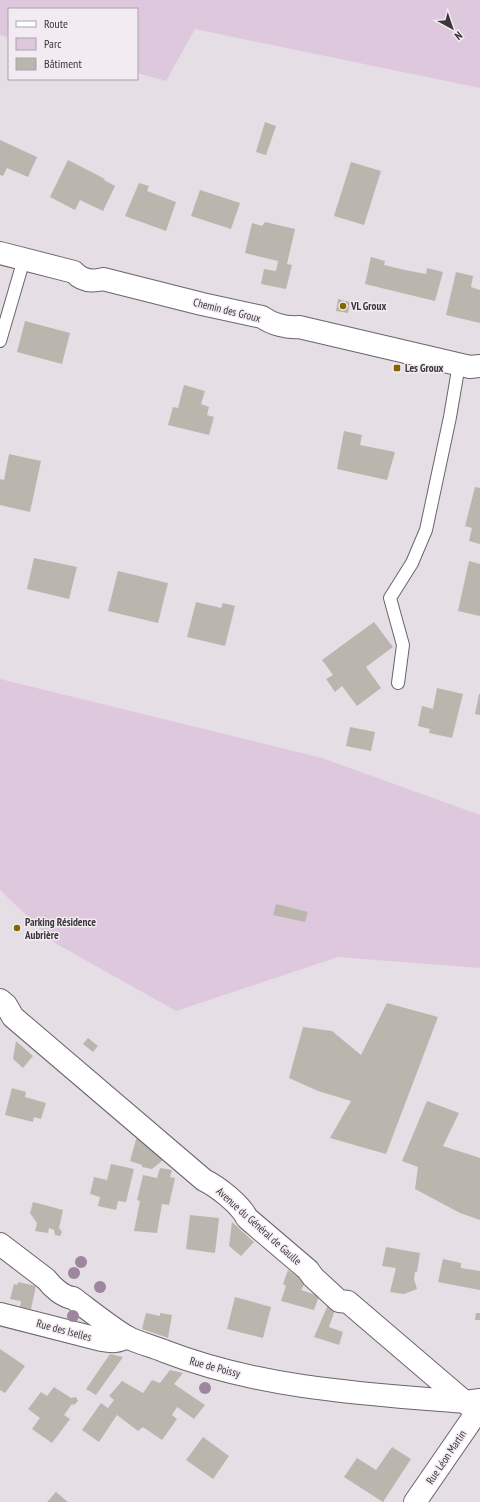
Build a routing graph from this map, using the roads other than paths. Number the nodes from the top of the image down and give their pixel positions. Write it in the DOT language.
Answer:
graph roads {
  1 [pos="0,253"];
  2 [pos="24,259"];
  3 [pos="0,341"];
  4 [pos="469,365"];
  5 [pos="398,683"];
  6 [pos="0,1000"];
  7 [pos="0,1244"];
  8 [pos="0,1314"];
  9 [pos="127,1337"];
  10 [pos="476,1407"];
  11 [pos="416,1502"];
  1 -- 2 [label="street, Chemin des Groux"];
  2 -- 3 [label="lane"];
  2 -- 4 [label="street, Chemin des Groux"];
  4 -- 5 [label="lane"];
  6 -- 10 [label="street, Avenue du Général de Gaulle"];
  7 -- 9 [label="street, Rue de Poissy"];
  8 -- 9 [label="street, Rue des Iselles"];
  9 -- 10 [label="street, Rue de Poissy"];
  10 -- 11 [label="street, Rue Léon Martin"];
}
